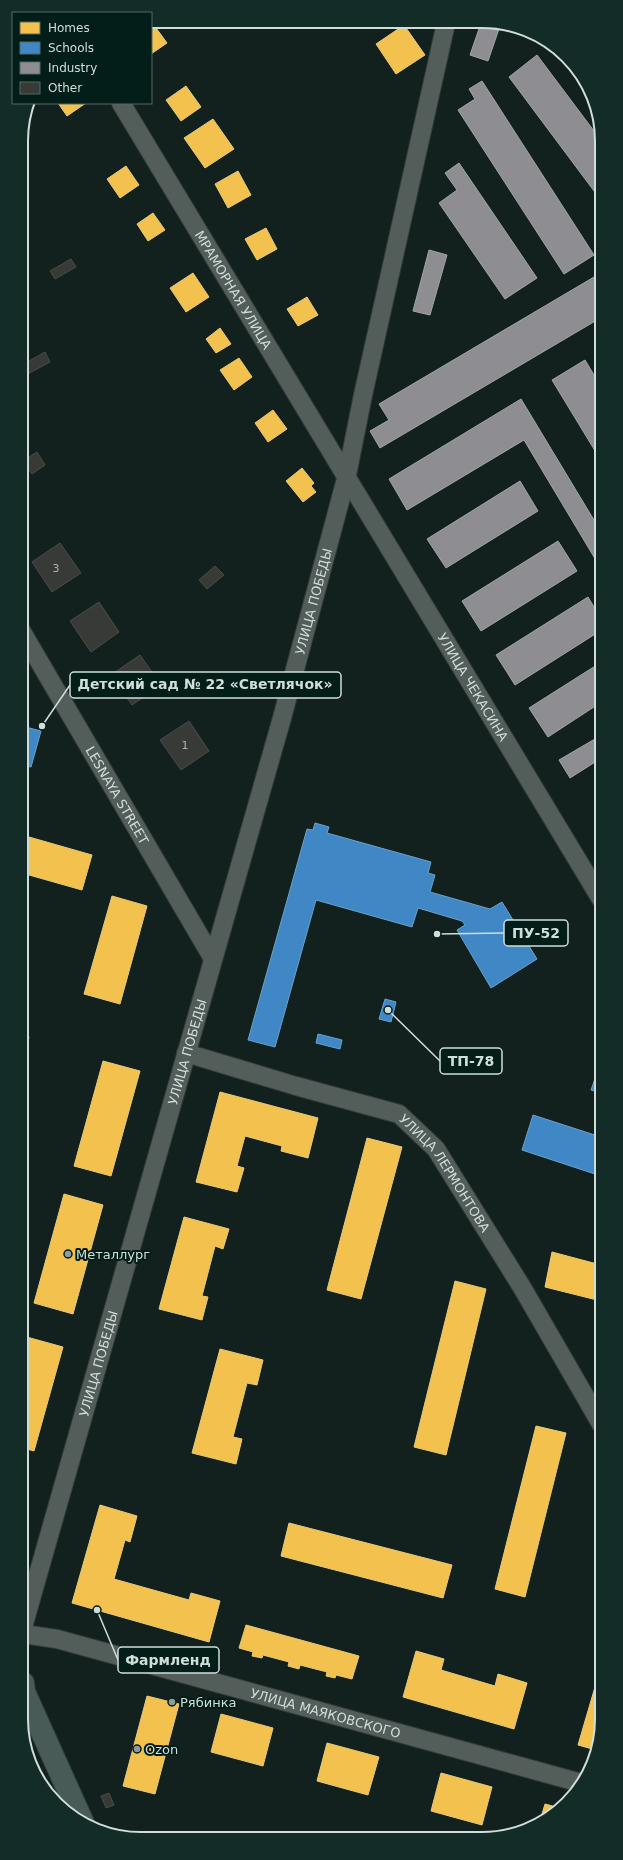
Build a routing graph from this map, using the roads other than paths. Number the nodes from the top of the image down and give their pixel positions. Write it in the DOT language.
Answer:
graph roads {
  1 [pos="442,28"];
  2 [pos="122,104"];
  3 [pos="347,475"];
  4 [pos="28,642"];
  5 [pos="595,887"];
  6 [pos="212,957"];
  7 [pos="186,1053"];
  8 [pos="595,1414"];
  9 [pos="28,1609"];
  10 [pos="28,1635"];
  11 [pos="28,1701"];
  12 [pos="576,1781"];
  13 [pos="80,1814"];
  1 -- 3 [label="street, УЛИЦА ПОБЕДЫ"];
  2 -- 3 [label="street, МРАМОРНАЯ УЛИЦА"];
  3 -- 5 [label="street, УЛИЦА ЧЕКАСИНА"];
  3 -- 6 [label="street, УЛИЦА ПОБЕДЫ"];
  4 -- 6 [label="street, LESNAYA STREET"];
  6 -- 7 [label="street, УЛИЦА ПОБЕДЫ"];
  7 -- 8 [label="street, УЛИЦА ЛЕРМОНТОВА"];
  7 -- 9 [label="street, УЛИЦА ПОБЕДЫ"];
  10 -- 12 [label="street, УЛИЦА МАЯКОВСКОГО"];
  11 -- 13 [label="main road"];
}
